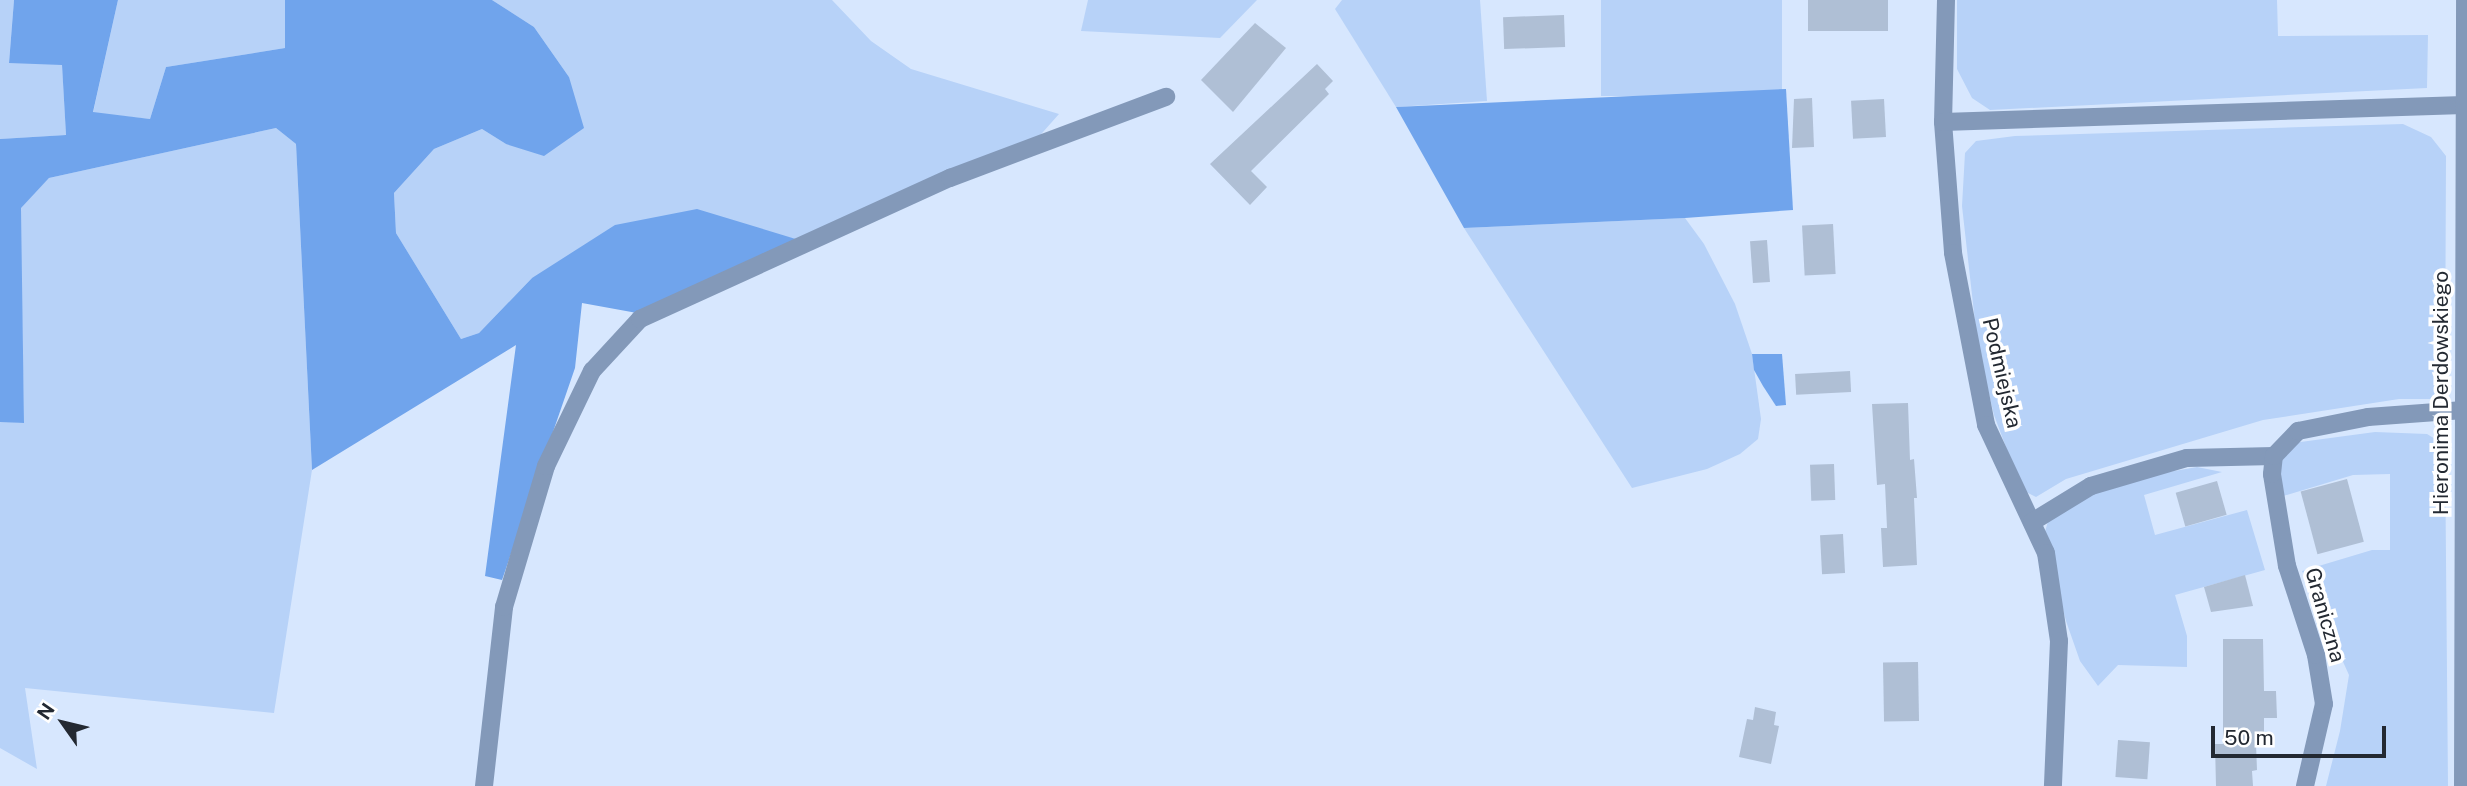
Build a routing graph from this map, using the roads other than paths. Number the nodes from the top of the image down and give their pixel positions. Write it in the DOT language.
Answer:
graph roads {
  1 [pos="1946,0"];
  2 [pos="2465,0"];
  3 [pos="1166,97"];
  4 [pos="2463,105"];
  5 [pos="1943,121"];
  6 [pos="2465,415"];
  7 [pos="2274,456"];
  8 [pos="2032,523"];
  9 [pos="484,786"];
  10 [pos="2053,786"];
  11 [pos="2305,786"];
  12 [pos="2463,786"];
  1 -- 5 [label="street, Podmiejska"];
  2 -- 4 [label="street, Hieronima Derdowskiego"];
  3 -- 9 [label="street"];
  4 -- 5 [label="street"];
  4 -- 6 [label="street, Hieronima Derdowskiego"];
  5 -- 8 [label="street, Podmiejska"];
  6 -- 7 [label="street"];
  6 -- 12 [label="street, Hieronima Derdowskiego"];
  7 -- 8 [label="street"];
  7 -- 11 [label="street, Graniczna"];
  8 -- 10 [label="street, Podmiejska"];
}
